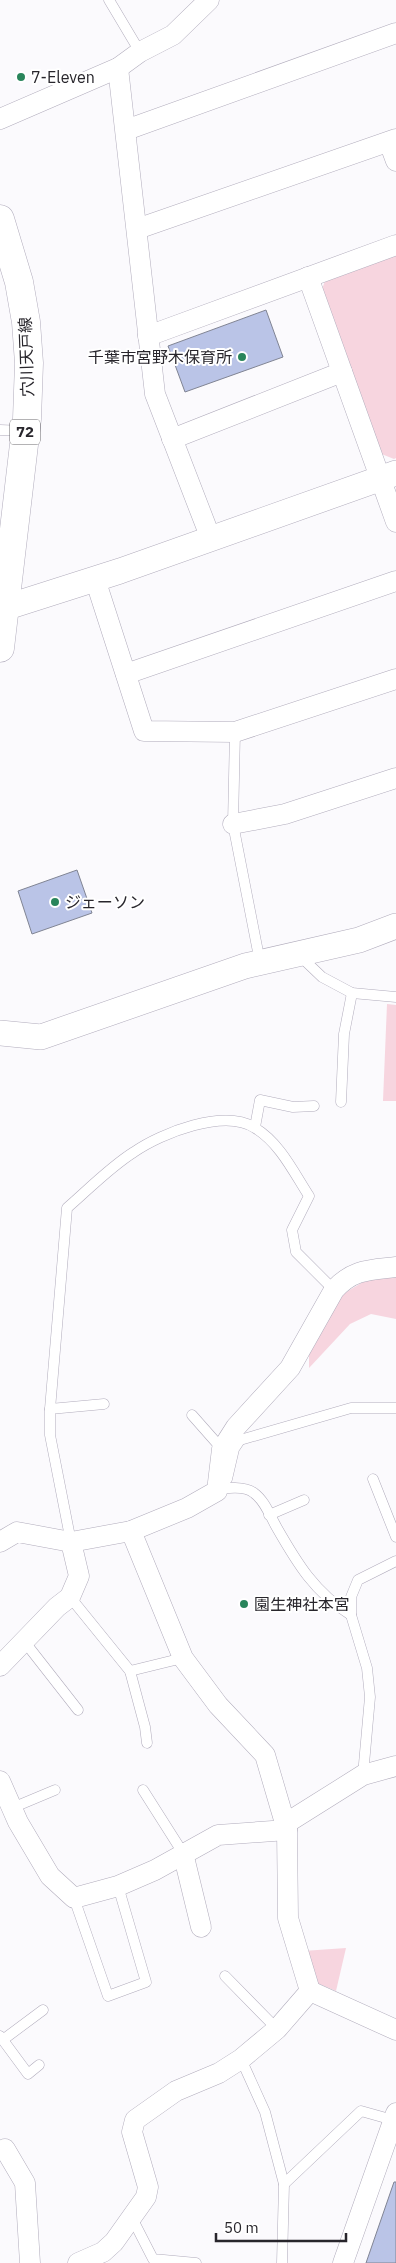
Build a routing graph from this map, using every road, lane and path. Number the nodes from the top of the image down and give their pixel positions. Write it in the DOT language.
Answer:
graph roads {
  1 [pos="109,0"];
  2 [pos="209,0"];
  3 [pos="396,33"];
  4 [pos="140,52"];
  5 [pos="118,68"];
  6 [pos="0,119"];
  7 [pos="126,130"];
  8 [pos="392,140"];
  9 [pos="396,161"];
  10 [pos="137,229"];
  11 [pos="2,236"];
  12 [pos="396,245"];
  13 [pos="308,277"];
  14 [pos="148,336"];
  15 [pos="342,372"];
  16 [pos="13,430"];
  17 [pos="172,439"];
  18 [pos="388,476"];
  19 [pos="396,522"];
  20 [pos="211,539"];
  21 [pos="95,579"];
  22 [pos="396,581"];
  23 [pos="4,608"];
  24 [pos="0,648"];
  25 [pos="126,674"];
  26 [pos="396,679"];
  27 [pos="235,732"];
  28 [pos="396,778"];
  29 [pos="233,824"];
  30 [pos="396,926"];
  31 [pos="298,954"];
  32 [pos="260,962"];
  33 [pos="352,993"];
  34 [pos="396,997"];
  35 [pos="0,1033"];
  36 [pos="341,1102"];
  37 [pos="314,1106"];
  38 [pos="255,1127"];
  39 [pos="396,1267"];
  40 [pos="334,1290"];
  41 [pos="104,1404"];
  42 [pos="50,1408"];
  43 [pos="396,1408"];
  44 [pos="192,1415"];
  45 [pos="222,1449"];
  46 [pos="373,1479"];
  47 [pos="221,1489"];
  48 [pos="304,1500"];
  49 [pos="269,1515"];
  50 [pos="132,1531"];
  51 [pos="396,1537"];
  52 [pos="0,1542"];
  53 [pos="71,1542"];
  54 [pos="396,1561"];
  55 [pos="70,1597"];
  56 [pos="351,1614"];
  57 [pos="24,1641"];
  58 [pos="184,1658"];
  59 [pos="0,1666"];
  60 [pos="130,1671"];
  61 [pos="78,1710"];
  62 [pos="147,1743"];
  63 [pos="396,1766"];
  64 [pos="363,1775"];
  65 [pos="1,1784"];
  66 [pos="55,1790"];
  67 [pos="143,1790"];
  68 [pos="12,1808"];
  69 [pos="286,1827"];
  70 [pos="183,1853"];
  71 [pos="118,1886"];
  72 [pos="74,1898"];
  73 [pos="201,1927"];
  74 [pos="225,1976"];
  75 [pos="310,1991"];
  76 [pos="43,2010"];
  77 [pos="277,2029"];
  78 [pos="396,2030"];
  79 [pos="2,2038"];
  80 [pos="241,2059"];
  81 [pos="40,2065"];
  82 [pos="395,2116"];
  83 [pos="5,2149"];
  84 [pos="284,2184"];
  85 [pos="132,2218"];
  86 [pos="153,2261"];
  87 [pos="30,2263"];
  88 [pos="78,2263"];
  89 [pos="196,2263"];
  90 [pos="282,2263"];
  91 [pos="343,2263"];
  1 -- 4 [label="lane"];
  2 -- 4 [label="street"];
  3 -- 7 [label="street"];
  4 -- 5 [label="street"];
  5 -- 6 [label="street"];
  5 -- 7 [label="street"];
  7 -- 10 [label="street"];
  8 -- 9 [label="street"];
  8 -- 10 [label="street"];
  10 -- 14 [label="street"];
  11 -- 16 [label="main road, 穴川天戸線 / 72"];
  12 -- 13 [label="street"];
  13 -- 14 [label="street"];
  13 -- 15 [label="street"];
  14 -- 17 [label="street"];
  15 -- 17 [label="street"];
  15 -- 18 [label="street"];
  16 -- 23 [label="main road, 穴川天戸線 / 72"];
  17 -- 20 [label="street"];
  18 -- 19 [label="street"];
  18 -- 20 [label="street"];
  20 -- 21 [label="street"];
  21 -- 23 [label="street"];
  21 -- 25 [label="street"];
  22 -- 25 [label="street"];
  23 -- 24 [label="main road, 穴川天戸線 / 72"];
  25 -- 27 [label="street"];
  26 -- 27 [label="street"];
  27 -- 29 [label="lane"];
  28 -- 29 [label="street"];
  29 -- 32 [label="lane"];
  30 -- 31 [label="street"];
  31 -- 32 [label="street"];
  31 -- 33 [label="lane"];
  32 -- 35 [label="street"];
  33 -- 34 [label="lane"];
  33 -- 36 [label="lane"];
  37 -- 38 [label="lane"];
  38 -- 40 [label="lane"];
  38 -- 42 [label="lane"];
  39 -- 40 [label="street"];
  40 -- 45 [label="street"];
  41 -- 42 [label="lane"];
  42 -- 53 [label="lane"];
  43 -- 47 [label="lane"];
  44 -- 45 [label="lane"];
  45 -- 47 [label="street"];
  46 -- 51 [label="lane"];
  47 -- 49 [label="lane"];
  47 -- 50 [label="street"];
  48 -- 49 [label="lane"];
  49 -- 56 [label="lane"];
  50 -- 53 [label="street"];
  50 -- 58 [label="street"];
  52 -- 53 [label="street"];
  53 -- 55 [label="street"];
  54 -- 56 [label="lane"];
  55 -- 57 [label="street"];
  55 -- 60 [label="lane"];
  56 -- 64 [label="lane"];
  57 -- 59 [label="street"];
  57 -- 61 [label="lane"];
  58 -- 60 [label="lane"];
  58 -- 69 [label="street"];
  60 -- 62 [label="lane"];
  63 -- 64 [label="street"];
  64 -- 69 [label="street"];
  65 -- 68 [label="street"];
  66 -- 68 [label="lane"];
  67 -- 70 [label="lane"];
  68 -- 72 [label="street"];
  69 -- 70 [label="street"];
  69 -- 75 [label="street"];
  70 -- 71 [label="street"];
  70 -- 73 [label="street"];
  71 -- 72 [label="street"];
  71 -- 72 [label="lane"];
  74 -- 77 [label="lane"];
  75 -- 77 [label="street"];
  75 -- 78 [label="street"];
  76 -- 79 [label="lane"];
  77 -- 80 [label="street"];
  79 -- 81 [label="lane"];
  80 -- 84 [label="lane"];
  80 -- 85 [label="street"];
  82 -- 84 [label="lane"];
  82 -- 91 [label="street"];
  83 -- 87 [label="street"];
  84 -- 90 [label="lane"];
  85 -- 86 [label="lane"];
  85 -- 88 [label="street"];
  86 -- 89 [label="lane"];
}
